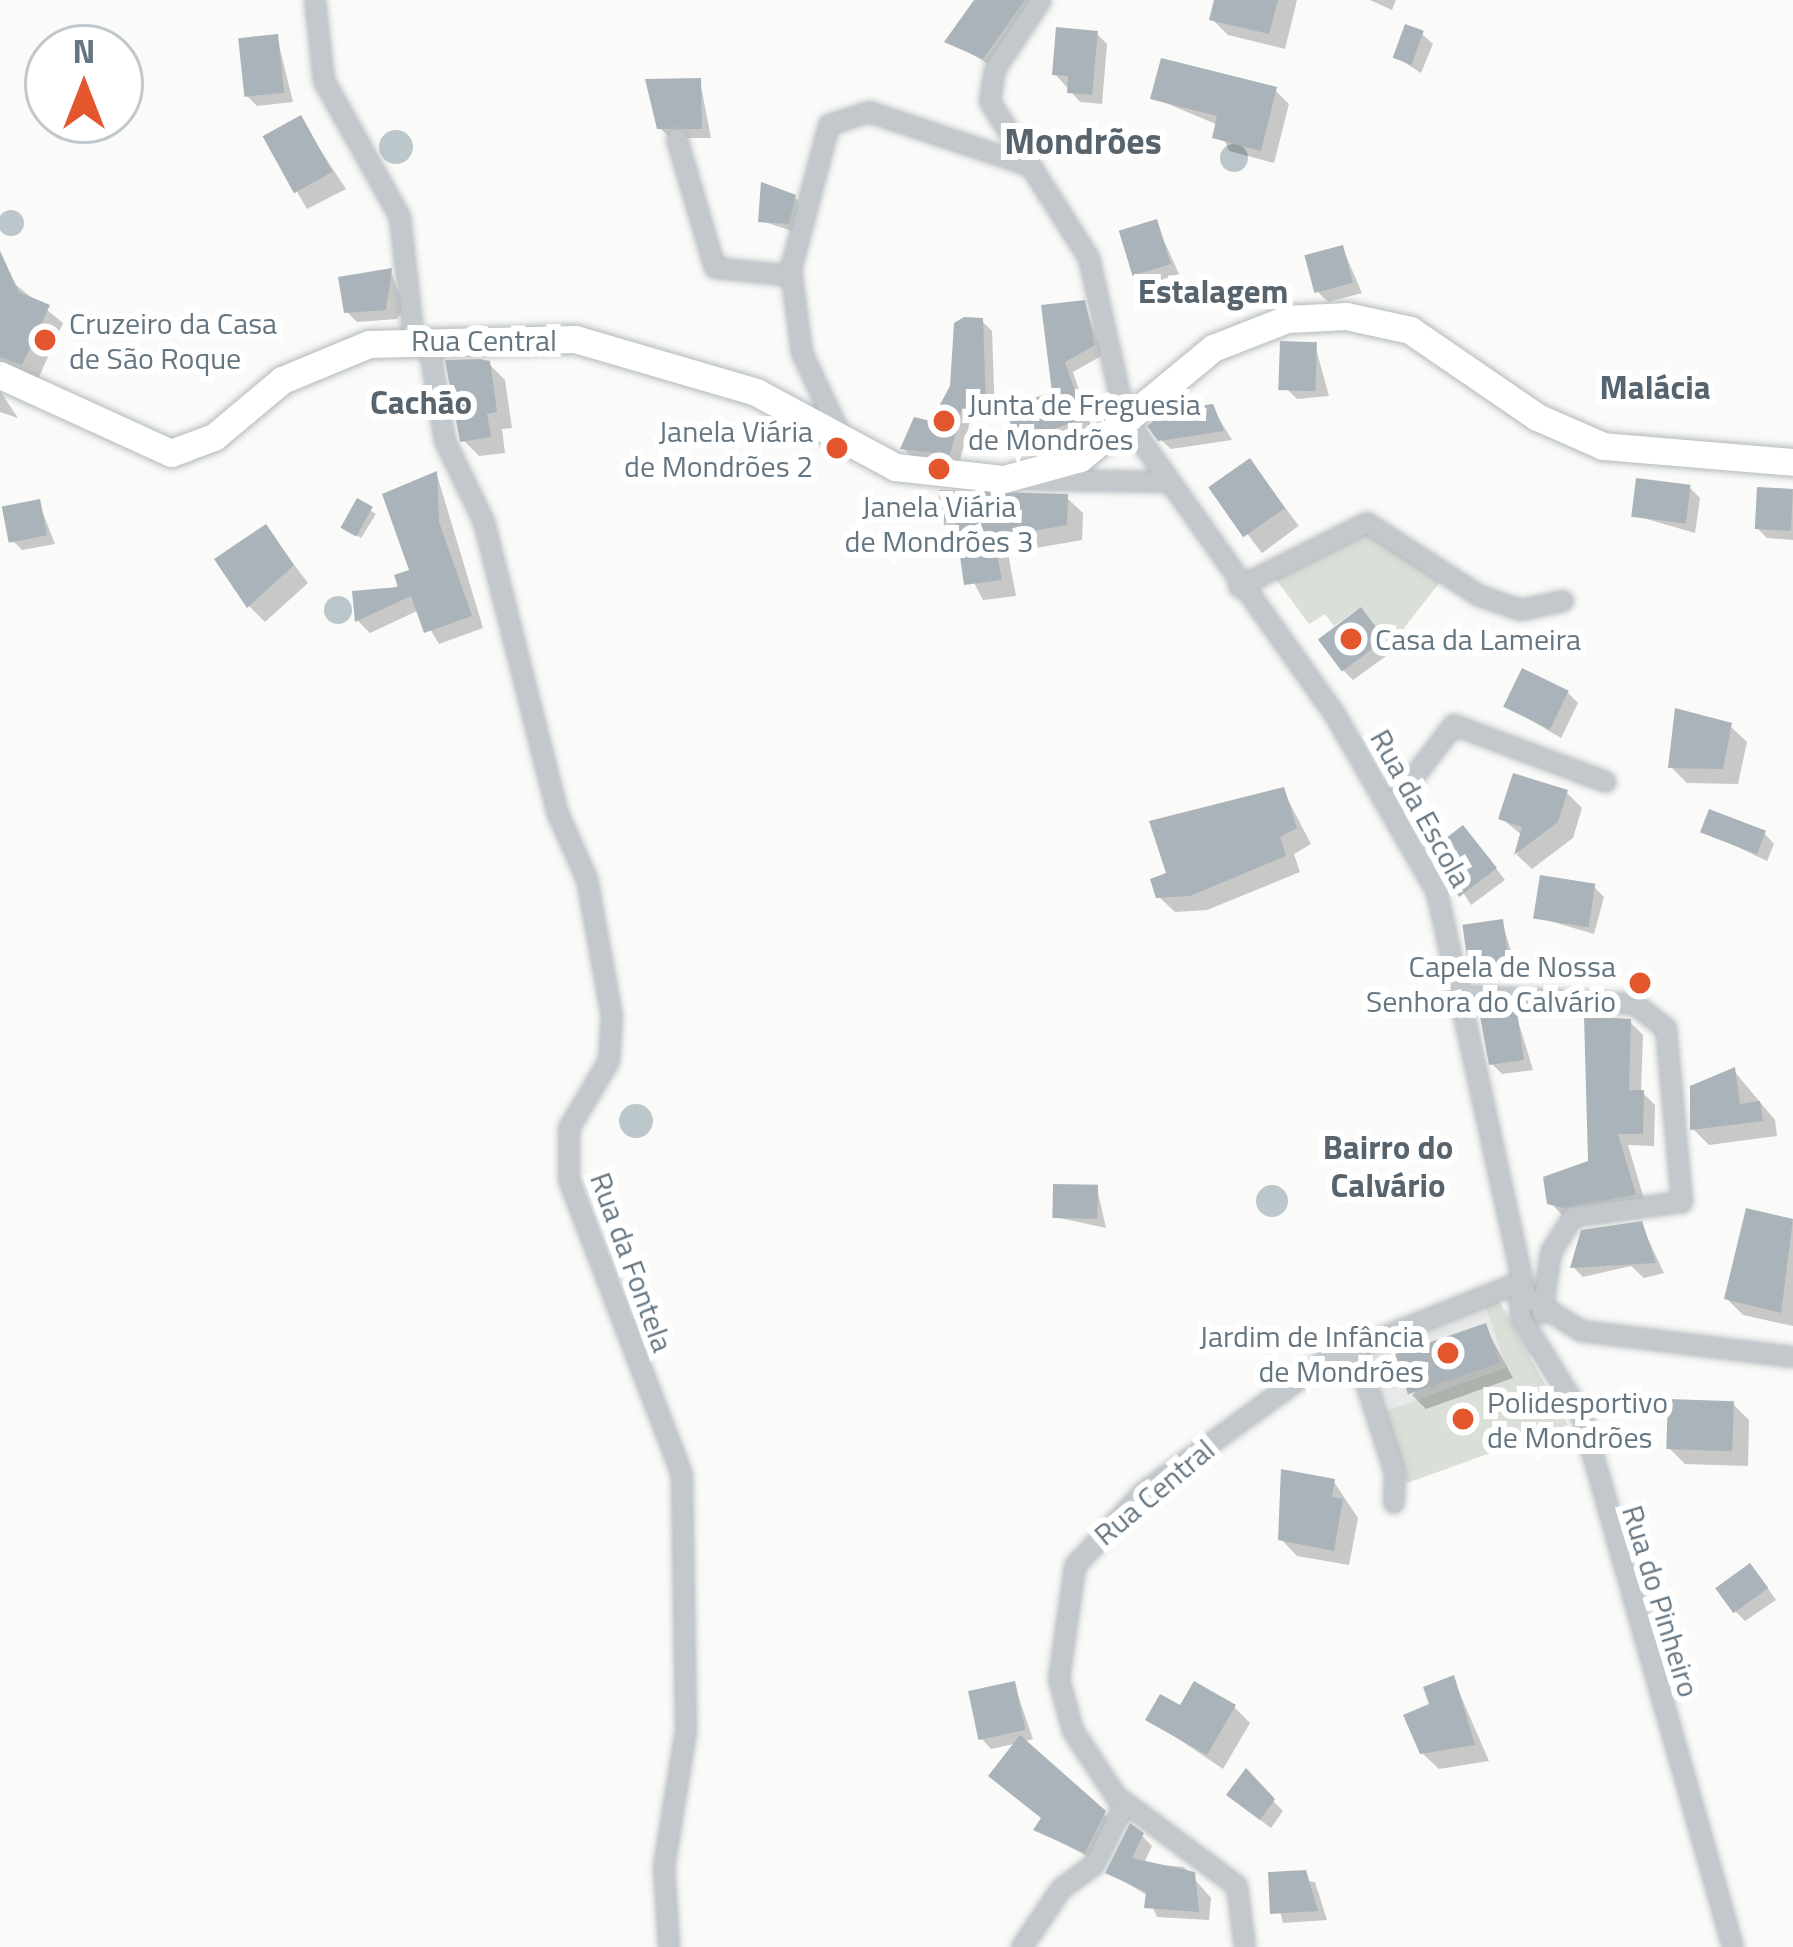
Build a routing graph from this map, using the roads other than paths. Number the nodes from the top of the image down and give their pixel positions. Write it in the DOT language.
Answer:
graph roads {
  1 [pos="315,0"];
  2 [pos="1041,0"];
  3 [pos="677,139"];
  4 [pos="1030,166"];
  5 [pos="792,276"];
  6 [pos="421,339"];
  7 [pos="0,375"];
  8 [pos="1125,418"];
  9 [pos="843,441"];
  10 [pos="1793,462"];
  11 [pos="990,479"];
  12 [pos="1167,482"];
  13 [pos="1239,586"];
  14 [pos="1563,601"];
  15 [pos="1606,782"];
  16 [pos="1390,808"];
  17 [pos="1457,994"];
  18 [pos="1519,1283"];
  19 [pos="1542,1313"];
  20 [pos="1354,1346"];
  21 [pos="1793,1358"];
  22 [pos="1394,1503"];
  23 [pos="1125,1803"];
  24 [pos="669,1947"];
  25 [pos="1022,1947"];
  26 [pos="1245,1947"];
  27 [pos="1733,1947"];
  1 -- 6 [label="street, Rua da Fontela"];
  2 -- 4 [label="street"];
  3 -- 5 [label="street"];
  4 -- 5 [label="street"];
  4 -- 8 [label="street"];
  5 -- 9 [label="street"];
  6 -- 7 [label="main road, Rua Central"];
  6 -- 9 [label="main road, Rua Central"];
  6 -- 24 [label="street, Rua da Fontela"];
  8 -- 10 [label="main road"];
  8 -- 11 [label="main road"];
  8 -- 12 [label="street, Rua da Escola"];
  9 -- 11 [label="main road, Rua Central"];
  11 -- 12 [label="street"];
  12 -- 13 [label="street, Rua da Escola"];
  13 -- 14 [label="street"];
  13 -- 16 [label="street, Rua da Escola"];
  15 -- 16 [label="street"];
  16 -- 17 [label="street, Rua da Escola"];
  17 -- 18 [label="street, Rua da Escola"];
  17 -- 19 [label="street"];
  18 -- 19 [label="street"];
  18 -- 20 [label="street, Rua Central"];
  18 -- 27 [label="street, Rua do Pinheiro"];
  19 -- 21 [label="street"];
  20 -- 22 [label="street"];
  20 -- 23 [label="street, Rua Central"];
  23 -- 25 [label="street"];
  23 -- 26 [label="street, Rua Central"];
}
